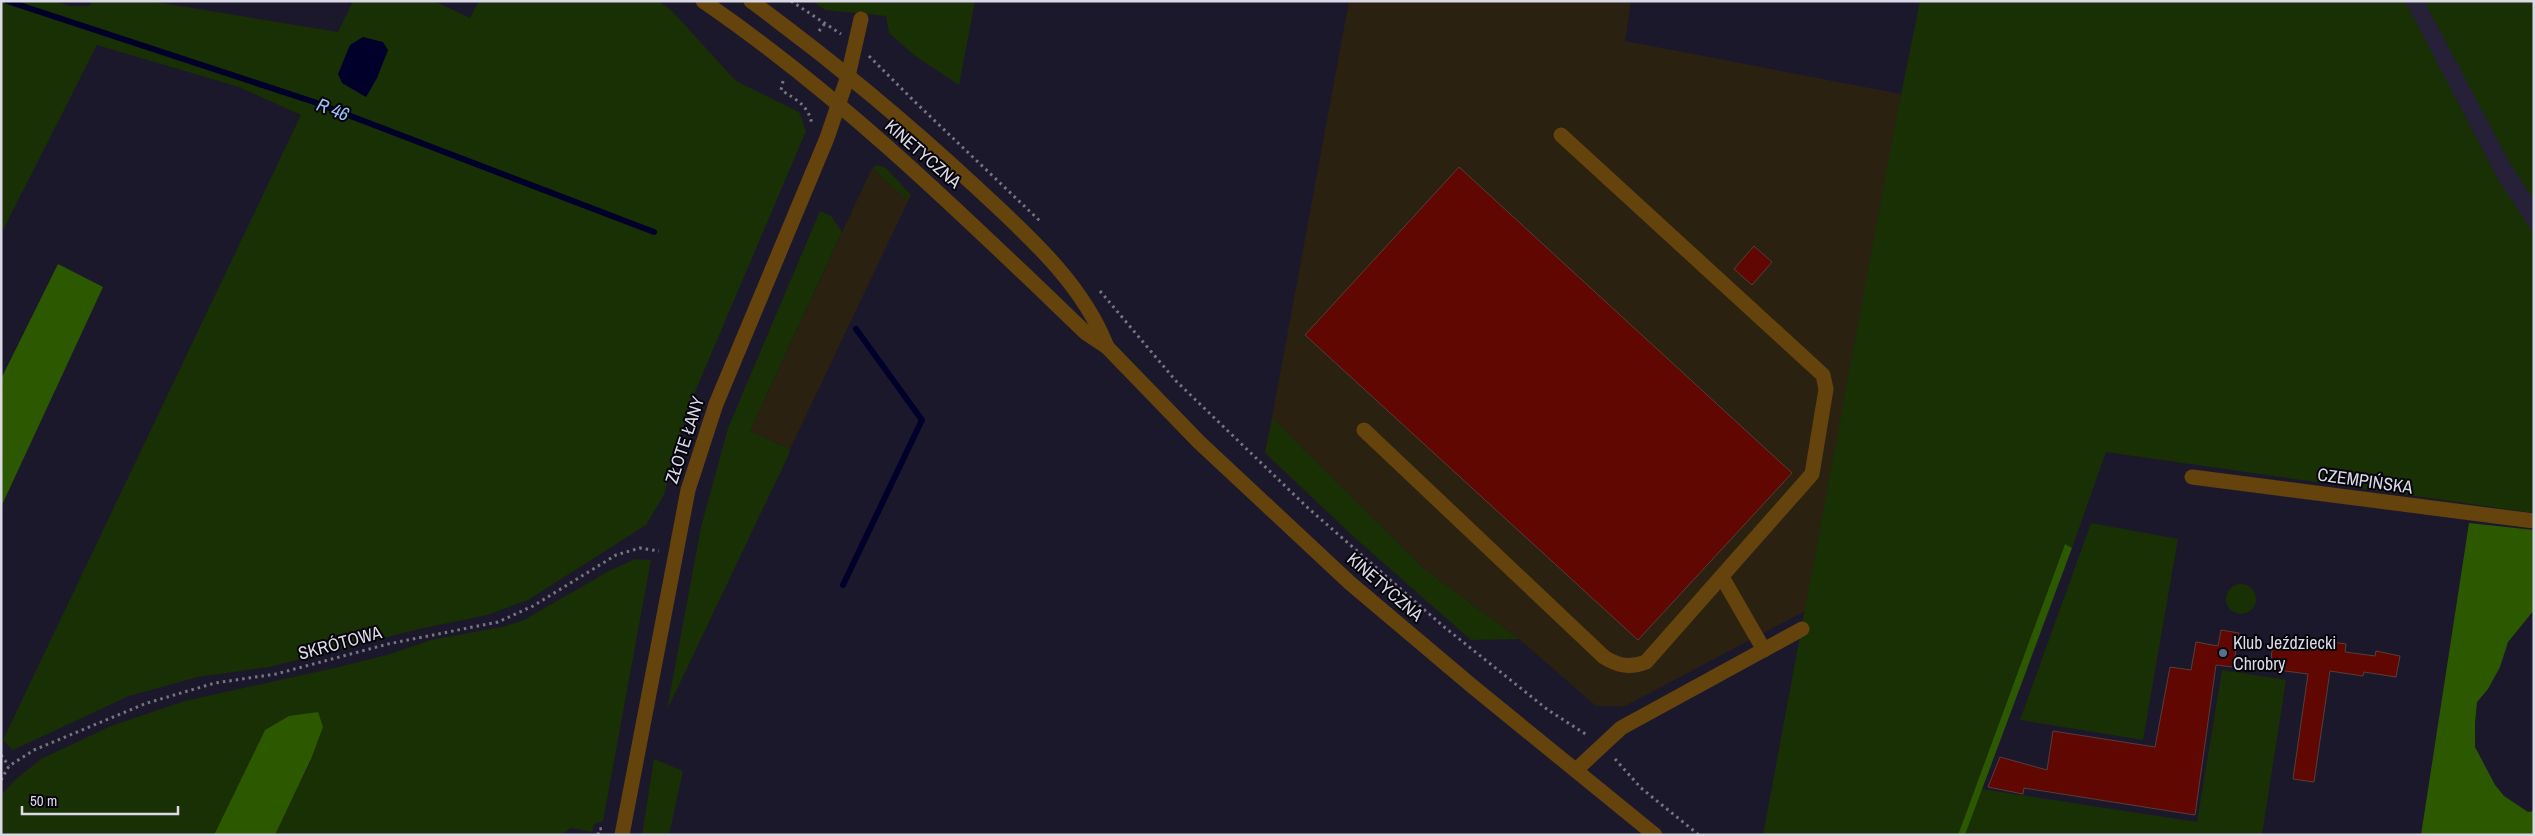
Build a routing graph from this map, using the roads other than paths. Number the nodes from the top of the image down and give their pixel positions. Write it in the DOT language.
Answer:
graph roads {
  1 [pos="703,1"];
  2 [pos="751,1"];
  3 [pos="861,19"];
  4 [pos="848,76"];
  5 [pos="839,107"];
  6 [pos="1561,134"];
  7 [pos="1107,347"];
  8 [pos="1364,430"];
  9 [pos="2192,477"];
  10 [pos="2534,521"];
  11 [pos="1722,577"];
  12 [pos="1802,629"];
  13 [pos="1764,650"];
  14 [pos="1576,770"];
  15 [pos="622,835"];
  16 [pos="1655,835"];
  1 -- 5 [label="street, KINETYCZNA"];
  2 -- 4 [label="street, KINETYCZNA"];
  3 -- 4 [label="street, ZŁOTE ŁANY"];
  4 -- 5 [label="street, ZŁOTE ŁANY"];
  4 -- 7 [label="street, KINETYCZNA"];
  5 -- 7 [label="street, KINETYCZNA"];
  5 -- 15 [label="street, ZŁOTE ŁANY"];
  6 -- 11 [label="street"];
  7 -- 14 [label="street, KINETYCZNA"];
  8 -- 11 [label="street"];
  9 -- 10 [label="street, CZEMPIŃSKA"];
  11 -- 13 [label="street"];
  12 -- 13 [label="street"];
  13 -- 14 [label="street"];
  14 -- 16 [label="street, KINETYCZNA"];
}
